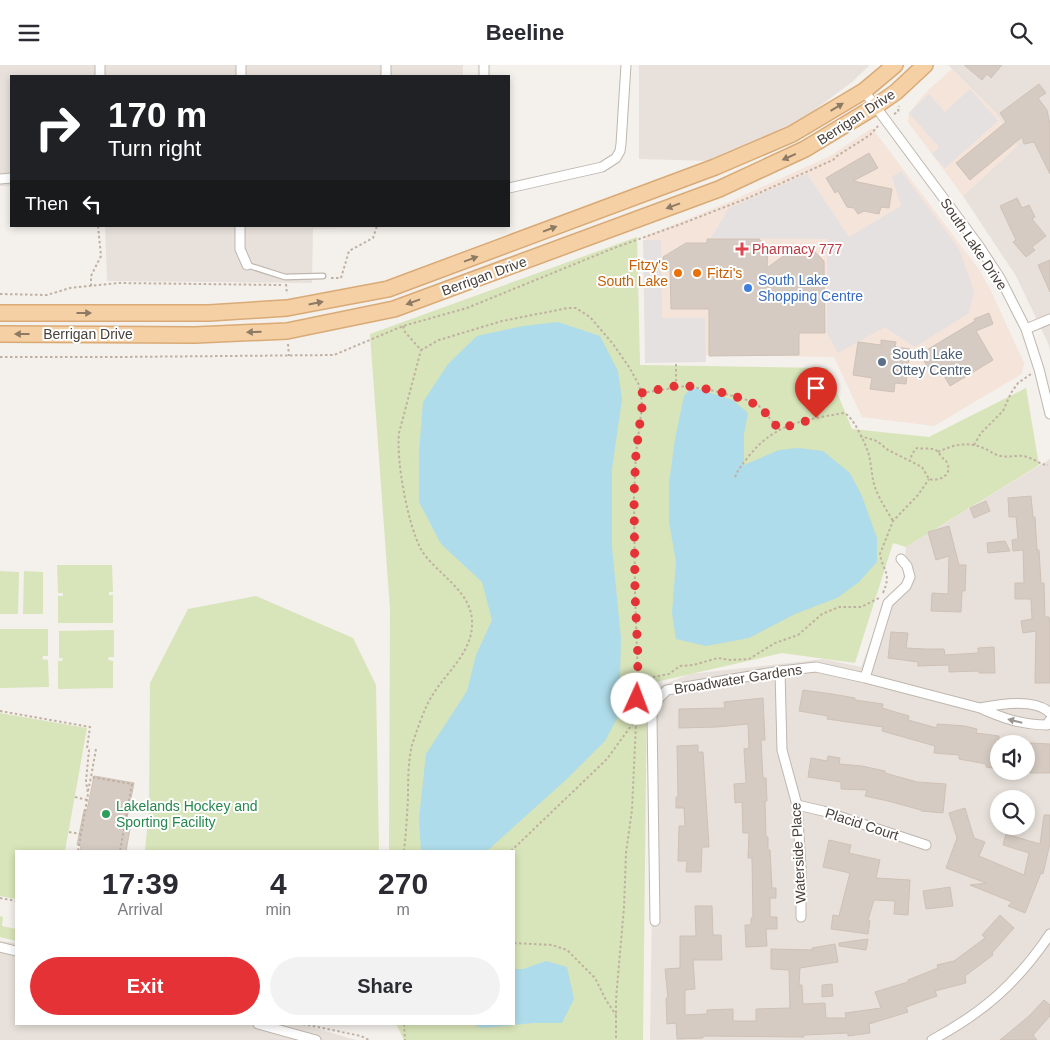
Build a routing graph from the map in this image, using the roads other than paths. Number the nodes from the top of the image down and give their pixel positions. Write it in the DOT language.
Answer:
graph roads {
  1 [pos="626,65"];
  2 [pos="895,65"];
  3 [pos="925,65"];
  4 [pos="864,91"];
  5 [pos="876,106"];
  6 [pos="510,188"];
  7 [pos="646,193"];
  8 [pos="653,213"];
  9 [pos="240,227"];
  10 [pos="247,265"];
  11 [pos="323,276"];
  12 [pos="0,313"];
  13 [pos="1050,319"];
  14 [pos="1026,329"];
  15 [pos="0,334"];
  16 [pos="1050,414"];
  17 [pos="901,559"];
  18 [pos="780,671"];
  19 [pos="865,678"];
  20 [pos="980,708"];
  21 [pos="1050,713"];
  22 [pos="1050,721"];
  23 [pos="797,805"];
  24 [pos="926,845"];
  25 [pos="801,917"];
  26 [pos="655,921"];
  27 [pos="1050,934"];
  28 [pos="0,947"];
  29 [pos="15,951"];
  30 [pos="262,1025"];
  31 [pos="316,1040"];
  32 [pos="932,1040"];
  1 -- 6 [label="street"];
  2 -- 4 [label="main road, Berrigan Drive"];
  3 -- 5 [label="main road, Berrigan Drive"];
  4 -- 5 [label="street, South Lake Drive"];
  7 -- 4 [label="main road, Berrigan Drive, one-way"];
  5 -- 8 [label="main road, Berrigan Drive, one-way"];
  5 -- 14 [label="street, South Lake Drive"];
  7 -- 8 [label="main road"];
  12 -- 7 [label="main road, Berrigan Drive, one-way"];
  8 -- 15 [label="main road, Berrigan Drive, one-way"];
  9 -- 10 [label="street"];
  10 -- 11 [label="lane"];
  13 -- 14 [label="street"];
  14 -- 16 [label="street, South Lake Drive"];
  17 -- 19 [label="street"];
  18 -- 19 [label="street, Broadwater Gardens"];
  18 -- 23 [label="street, Waterside Place"];
  18 -- 26 [label="street, Broadwater Gardens"];
  19 -- 20 [label="street, Broadwater Gardens"];
  20 -- 21 [label="street, Broadwater Gardens"];
  22 -- 20 [label="street, Broadwater Gardens, one-way"];
  23 -- 24 [label="street, Placid Court"];
  23 -- 25 [label="street, Waterside Place"];
  27 -- 32 [label="street"];
  28 -- 29 [label="street"];
  30 -- 31 [label="street"];
}
